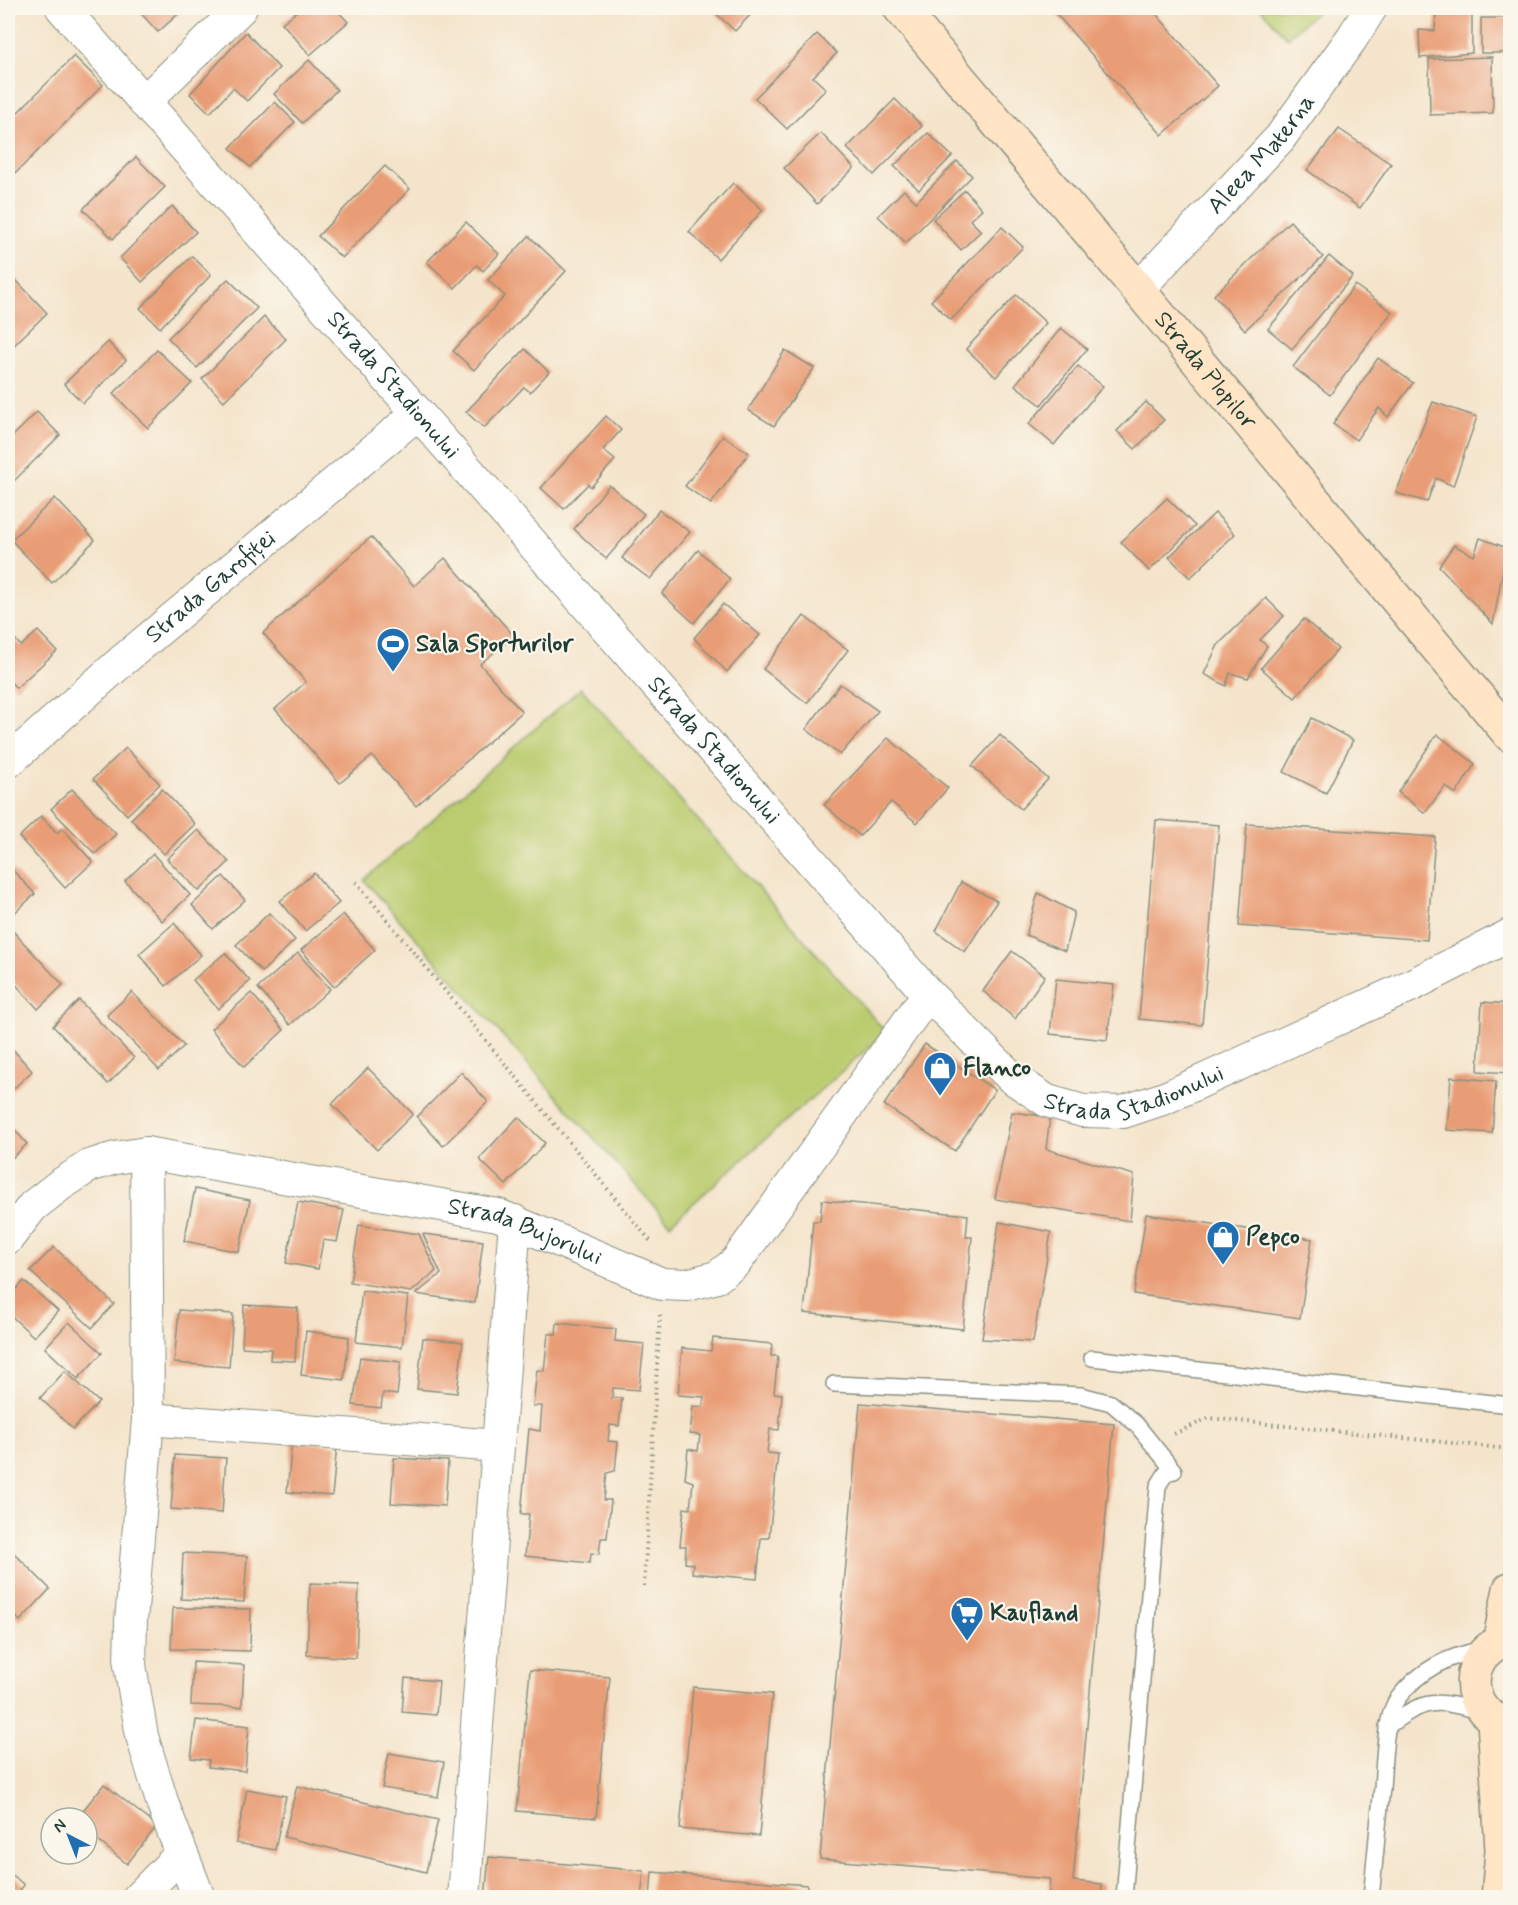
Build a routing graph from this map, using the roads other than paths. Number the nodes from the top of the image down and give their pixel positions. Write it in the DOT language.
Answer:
graph roads {
  1 [pos="62,8"];
  2 [pos="241,8"];
  3 [pos="900,8"];
  4 [pos="1371,8"];
  5 [pos="144,102"];
  6 [pos="1138,289"];
  7 [pos="418,413"];
  8 [pos="1479,698"];
  9 [pos="1510,713"];
  10 [pos="1510,735"];
  11 [pos="8,762"];
  12 [pos="1510,936"];
  13 [pos="928,994"];
  14 [pos="146,1153"];
  15 [pos="515,1221"];
  16 [pos="8,1238"];
  17 [pos="1092,1358"];
  18 [pos="834,1384"];
  19 [pos="1510,1406"];
  20 [pos="148,1419"];
  21 [pos="498,1446"];
  22 [pos="1510,1589"];
  23 [pos="1500,1643"];
  24 [pos="1498,1720"];
  25 [pos="1388,1727"];
  26 [pos="1510,1815"];
  27 [pos="1502,1850"];
  28 [pos="182,1854"];
  29 [pos="138,1898"];
  30 [pos="200,1898"];
  31 [pos="464,1898"];
  32 [pos="1124,1898"];
  33 [pos="1371,1898"];
  34 [pos="1498,1898"];
  1 -- 5 [label="street, Strada Stadionului"];
  2 -- 5 [label="street"];
  3 -- 6 [label="street, Strada Plopilor"];
  4 -- 6 [label="street, Aleea Materna"];
  5 -- 7 [label="street, Strada Stadionului"];
  6 -- 8 [label="street, Strada Plopilor"];
  7 -- 11 [label="street, Strada Garofiței"];
  7 -- 13 [label="street, Strada Stadionului"];
  8 -- 9 [label="street"];
  8 -- 10 [label="street, Strada Plopilor"];
  12 -- 13 [label="street, Strada Stadionului"];
  13 -- 15 [label="street, Strada Bujorului"];
  14 -- 15 [label="street, Strada Bujorului"];
  14 -- 16 [label="street, Strada Bujorului"];
  14 -- 20 [label="street"];
  15 -- 21 [label="street"];
  17 -- 19 [label="lane"];
  18 -- 32 [label="lane"];
  20 -- 21 [label="street"];
  20 -- 28 [label="street"];
  21 -- 31 [label="street"];
  22 -- 23 [label="street"];
  23 -- 24 [label="street"];
  23 -- 25 [label="lane"];
  24 -- 25 [label="lane"];
  24 -- 27 [label="street"];
  25 -- 33 [label="lane"];
  26 -- 27 [label="street"];
  27 -- 34 [label="street"];
  28 -- 29 [label="street"];
  28 -- 30 [label="street"];
}
